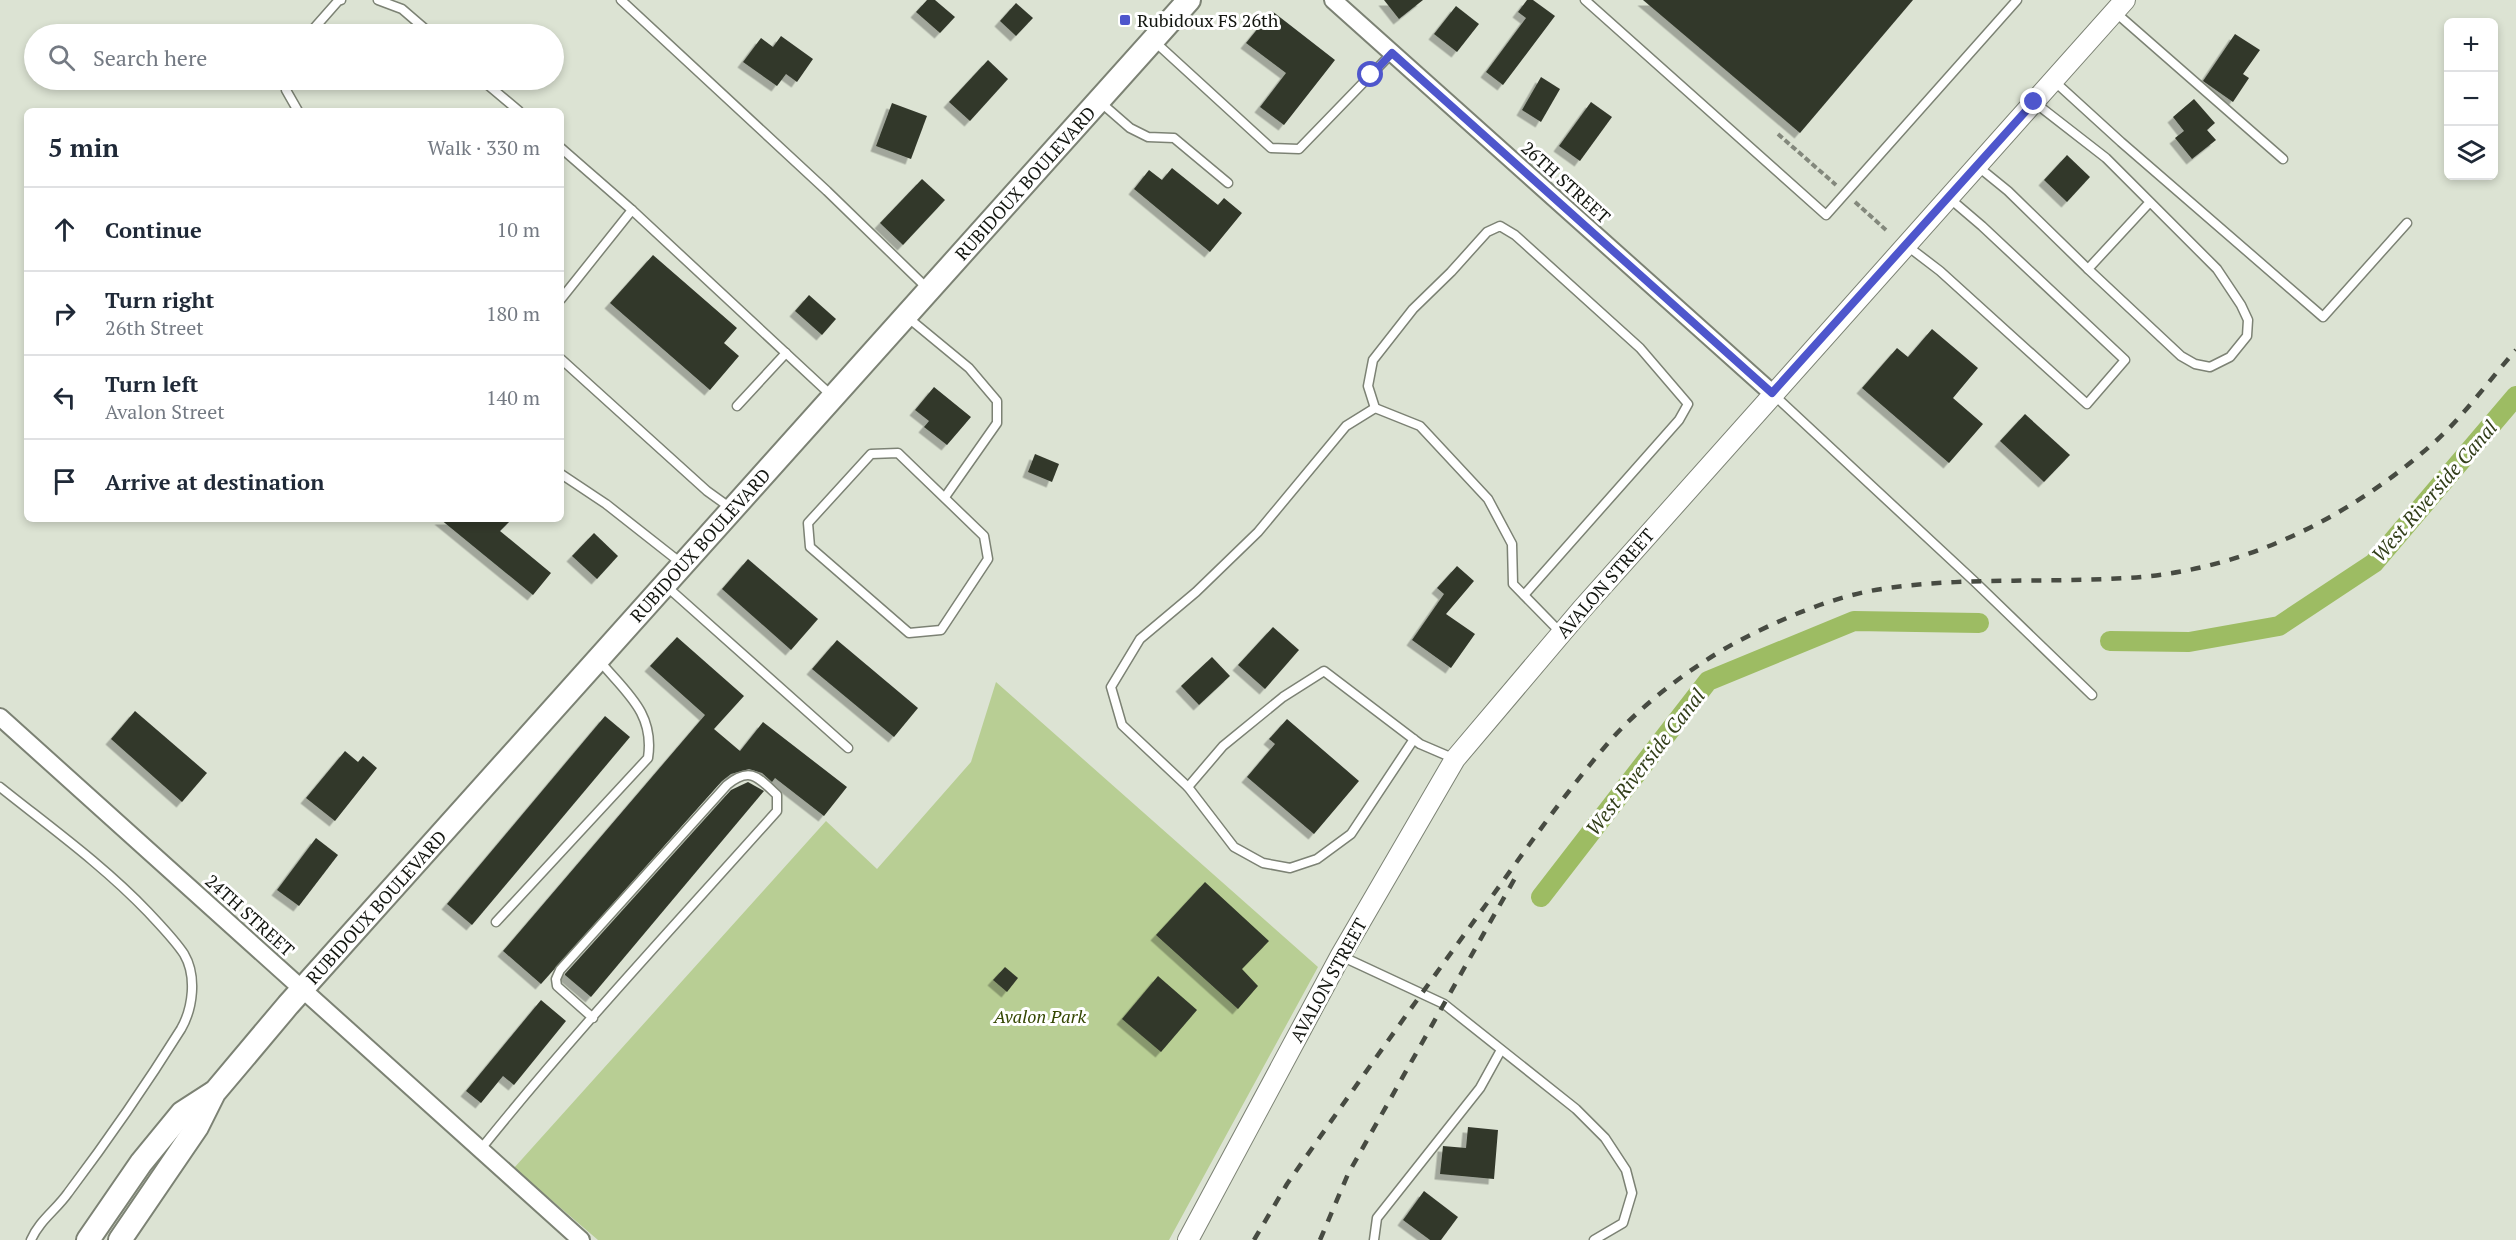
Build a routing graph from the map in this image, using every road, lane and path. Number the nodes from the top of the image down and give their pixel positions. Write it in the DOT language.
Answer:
graph roads {
  1 [pos="341,0"];
  2 [pos="378,0"];
  3 [pos="621,0"];
  4 [pos="1189,0"];
  5 [pos="1333,0"];
  6 [pos="1585,0"];
  7 [pos="2017,0"];
  8 [pos="2119,6"];
  9 [pos="318,24"];
  10 [pos="419,24"];
  11 [pos="1153,40"];
  12 [pos="1392,53"];
  13 [pos="2053,80"];
  14 [pos="286,90"];
  15 [pos="494,90"];
  16 [pos="1099,100"];
  17 [pos="2034,102"];
  18 [pos="296,108"];
  19 [pos="515,108"];
  20 [pos="1778,134"];
  21 [pos="564,151"];
  22 [pos="2283,159"];
  23 [pos="1976,165"];
  24 [pos="1228,183"];
  25 [pos="1845,194"];
  26 [pos="1948,197"];
  27 [pos="2150,202"];
  28 [pos="632,210"];
  29 [pos="2407,223"];
  30 [pos="1886,230"];
  31 [pos="1906,244"];
  32 [pos="2088,269"];
  33 [pos="929,290"];
  34 [pos="564,294"];
  35 [pos="906,316"];
  36 [pos="786,353"];
  37 [pos="564,362"];
  38 [pos="1772,393"];
  39 [pos="833,397"];
  40 [pos="737,406"];
  41 [pos="1375,408"];
  42 [pos="564,476"];
  43 [pos="945,496"];
  44 [pos="732,510"];
  45 [pos="682,564"];
  46 [pos="664,585"];
  47 [pos="1524,595"];
  48 [pos="1561,633"];
  49 [pos="598,659"];
  50 [pos="2092,694"];
  51 [pos="0,717"];
  52 [pos="1414,740"];
  53 [pos="848,748"];
  54 [pos="1455,759"];
  55 [pos="0,787"];
  56 [pos="1188,787"];
  57 [pos="496,922"];
  58 [pos="1341,956"];
  59 [pos="303,988"];
  60 [pos="593,1018"];
  61 [pos="1501,1050"];
  62 [pos="214,1092"];
  63 [pos="480,1150"];
  64 [pos="31,1240"];
  65 [pos="88,1240"];
  66 [pos="120,1240"];
  67 [pos="580,1240"];
  68 [pos="1188,1240"];
  69 [pos="1374,1240"];
  70 [pos="1594,1240"];
  1 -- 9 [label="lane"];
  2 -- 10 [label="lane"];
  3 -- 33 [label="lane"];
  4 -- 11 [label="main road, RUBIDOUX BOULEVARD"];
  5 -- 12 [label="street, 26TH STREET"];
  6 -- 25 [label="lane"];
  7 -- 25 [label="lane"];
  8 -- 13 [label="street, AVALON STREET"];
  8 -- 22 [label="lane"];
  11 -- 12 [label="lane"];
  11 -- 16 [label="main road, RUBIDOUX BOULEVARD"];
  12 -- 38 [label="street, 26TH STREET"];
  13 -- 17 [label="street, AVALON STREET"];
  13 -- 29 [label="lane"];
  14 -- 18 [label="lane"];
  15 -- 19 [label="lane"];
  16 -- 24 [label="lane"];
  16 -- 33 [label="main road, RUBIDOUX BOULEVARD"];
  17 -- 23 [label="street, AVALON STREET"];
  17 -- 27 [label="lane"];
  20 -- 25 [label="path"];
  21 -- 28 [label="lane"];
  23 -- 26 [label="street, AVALON STREET"];
  23 -- 32 [label="lane"];
  25 -- 30 [label="path"];
  26 -- 31 [label="street, AVALON STREET"];
  26 -- 31 [label="lane"];
  27 -- 32 [label="lane"];
  27 -- 32 [label="lane"];
  28 -- 34 [label="lane"];
  28 -- 36 [label="lane"];
  31 -- 38 [label="street, AVALON STREET"];
  33 -- 35 [label="main road, RUBIDOUX BOULEVARD"];
  35 -- 39 [label="main road, RUBIDOUX BOULEVARD"];
  35 -- 43 [label="lane"];
  36 -- 39 [label="lane"];
  36 -- 40 [label="lane"];
  37 -- 44 [label="lane"];
  38 -- 48 [label="street, AVALON STREET"];
  38 -- 50 [label="lane"];
  39 -- 44 [label="main road, RUBIDOUX BOULEVARD"];
  41 -- 47 [label="lane"];
  41 -- 47 [label="lane"];
  41 -- 56 [label="lane"];
  42 -- 45 [label="lane"];
  43 -- 43 [label="lane"];
  44 -- 45 [label="main road, RUBIDOUX BOULEVARD"];
  45 -- 46 [label="main road, RUBIDOUX BOULEVARD"];
  46 -- 49 [label="main road, RUBIDOUX BOULEVARD"];
  46 -- 53 [label="lane"];
  47 -- 48 [label="lane"];
  48 -- 54 [label="street, AVALON STREET"];
  49 -- 57 [label="lane"];
  49 -- 59 [label="main road, RUBIDOUX BOULEVARD"];
  51 -- 59 [label="street, 24TH STREET"];
  52 -- 54 [label="lane"];
  52 -- 56 [label="lane"];
  52 -- 56 [label="lane"];
  54 -- 58 [label="street, AVALON STREET"];
  55 -- 64 [label="lane"];
  58 -- 61 [label="lane"];
  58 -- 68 [label="street, AVALON STREET"];
  59 -- 62 [label="main road, RUBIDOUX BOULEVARD"];
  59 -- 63 [label="street, 24TH STREET"];
  60 -- 60 [label="lane"];
  60 -- 63 [label="lane"];
  61 -- 69 [label="lane"];
  61 -- 70 [label="lane"];
  62 -- 65 [label="main road, RUBIDOUX BOULEVARD"];
  62 -- 66 [label="main road, RUBIDOUX BOULEVARD"];
  63 -- 67 [label="street, 24TH STREET"];
}
